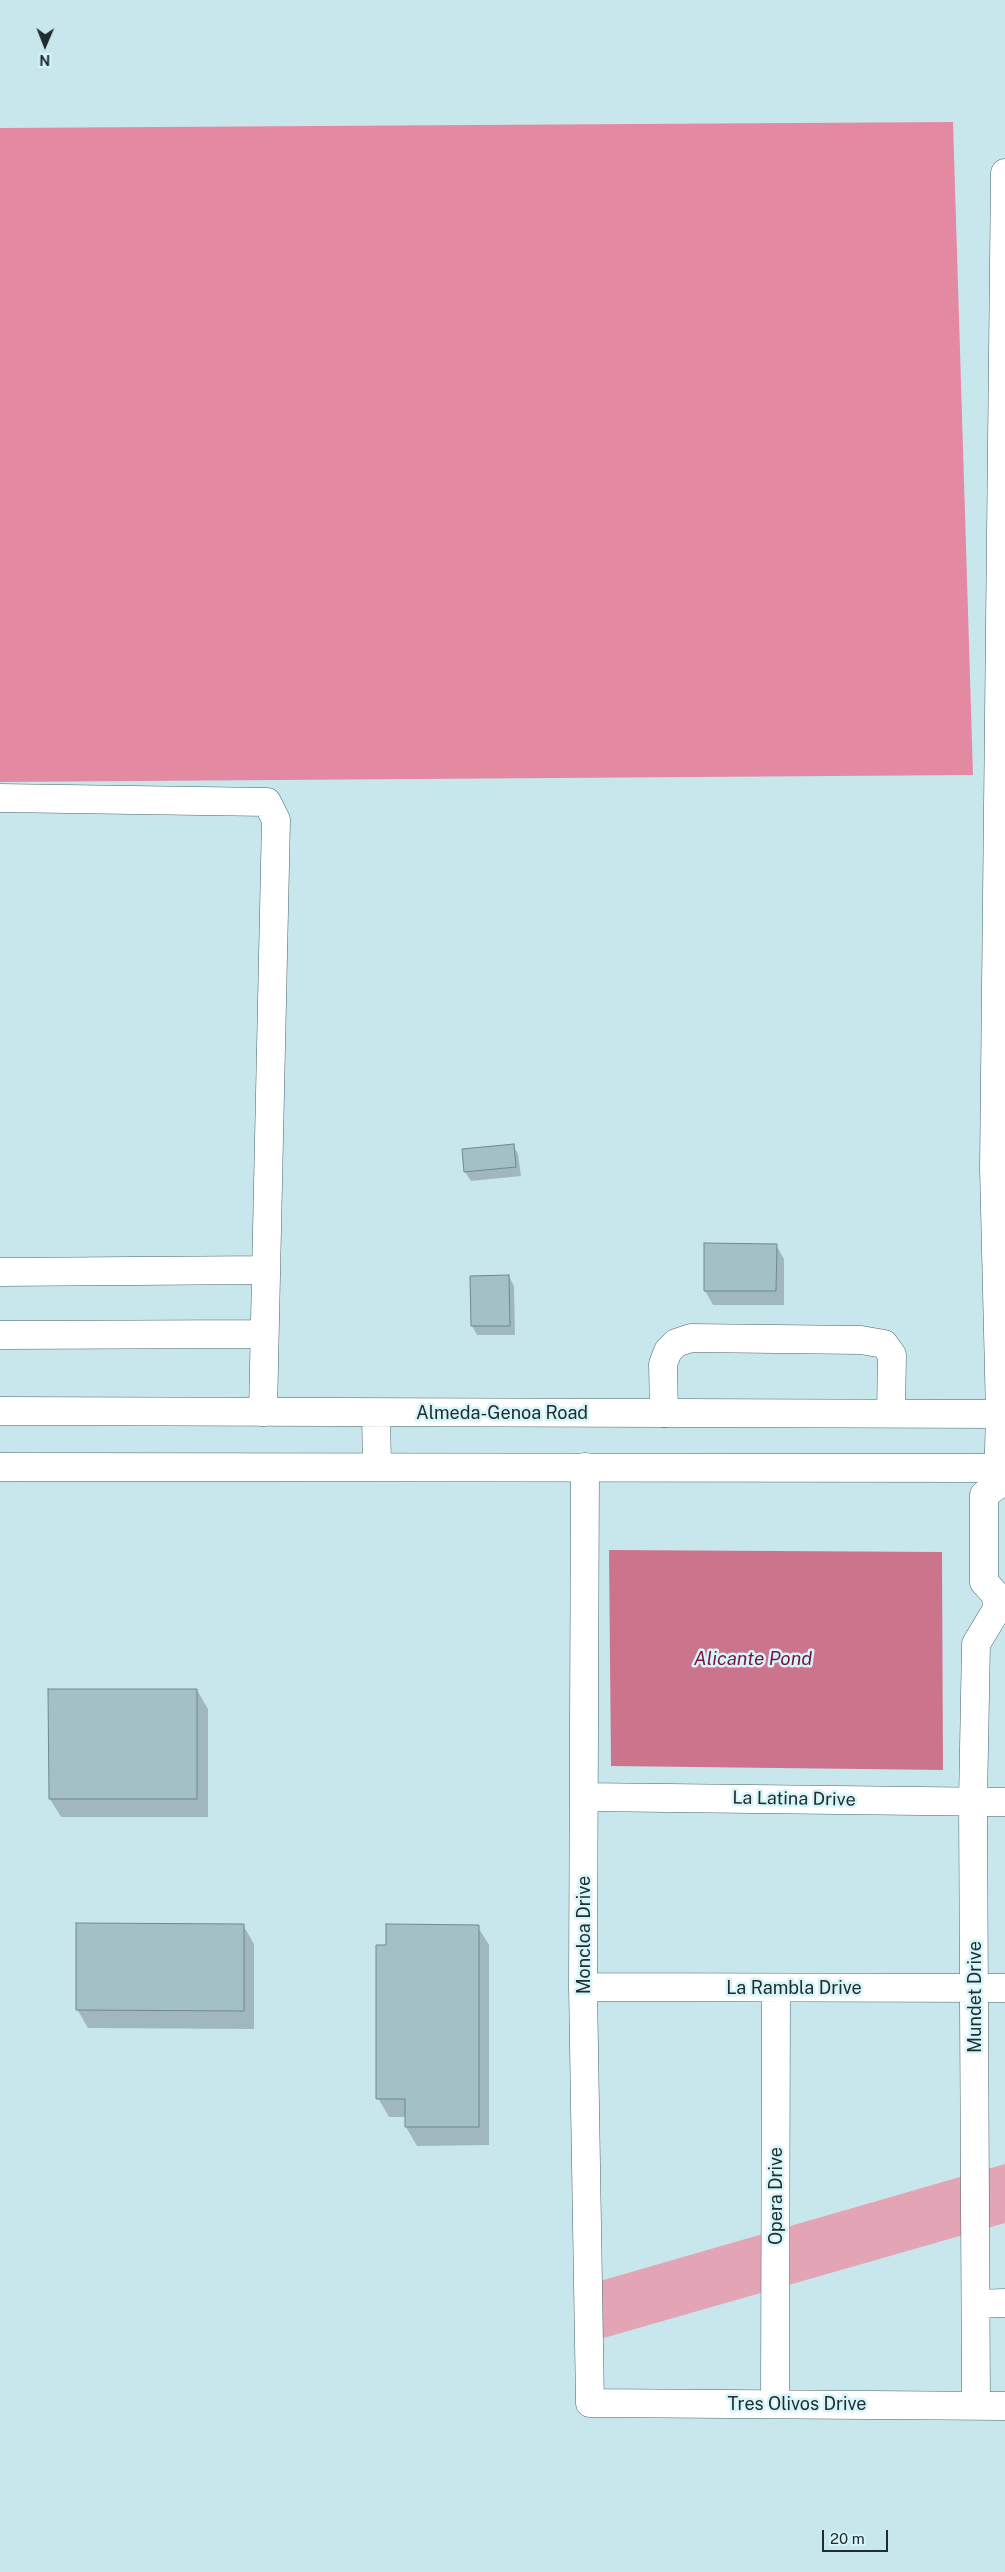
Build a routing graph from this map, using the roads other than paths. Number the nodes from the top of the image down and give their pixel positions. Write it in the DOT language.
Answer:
graph roads {
  1 [pos="1005,173"];
  2 [pos="1003,481"];
  3 [pos="1002,658"];
  4 [pos="1002,776"];
  5 [pos="0,798"];
  6 [pos="266,1270"];
  7 [pos="0,1272"];
  8 [pos="264,1334"];
  9 [pos="0,1335"];
  10 [pos="0,1411"];
  11 [pos="263,1412"];
  12 [pos="376,1413"];
  13 [pos="664,1413"];
  14 [pos="891,1413"];
  15 [pos="1002,1414"];
  16 [pos="0,1467"];
  17 [pos="377,1467"];
  18 [pos="585,1468"];
  19 [pos="1002,1478"];
  20 [pos="995,1537"];
  21 [pos="1001,1600"];
  22 [pos="584,1797"];
  23 [pos="973,1801"];
  24 [pos="1005,1802"];
  25 [pos="583,1988"];
  26 [pos="776,1988"];
  27 [pos="975,1988"];
  28 [pos="1005,1988"];
  29 [pos="1005,2303"];
  30 [pos="976,2304"];
  31 [pos="590,2403"];
  32 [pos="775,2404"];
  33 [pos="976,2405"];
  34 [pos="1005,2406"];
  1 -- 2 [label="street"];
  2 -- 3 [label="street"];
  3 -- 4 [label="street"];
  4 -- 15 [label="street"];
  5 -- 6 [label="street"];
  6 -- 7 [label="street"];
  6 -- 8 [label="street"];
  8 -- 9 [label="street"];
  8 -- 11 [label="street"];
  10 -- 11 [label="street, Almeda-Genoa Road"];
  11 -- 12 [label="street, Almeda-Genoa Road"];
  12 -- 13 [label="street, Almeda-Genoa Road"];
  12 -- 17 [label="street"];
  13 -- 14 [label="street, Almeda-Genoa Road"];
  13 -- 14 [label="street"];
  14 -- 15 [label="street, Almeda-Genoa Road"];
  15 -- 19 [label="street"];
  16 -- 17 [label="street"];
  17 -- 18 [label="street"];
  18 -- 19 [label="street"];
  18 -- 22 [label="street, Moncloa Drive"];
  19 -- 20 [label="street, Mundet Drive"];
  20 -- 21 [label="street, Mundet Drive"];
  21 -- 23 [label="street, Mundet Drive"];
  22 -- 23 [label="street, La Latina Drive"];
  22 -- 25 [label="street, Moncloa Drive"];
  23 -- 24 [label="street, La Latina Drive"];
  23 -- 27 [label="street, Mundet Drive"];
  25 -- 26 [label="street, La Rambla Drive"];
  25 -- 31 [label="street, Moncloa Drive"];
  26 -- 27 [label="street, La Rambla Drive"];
  26 -- 32 [label="street, Opera Drive"];
  27 -- 28 [label="street, La Rambla Drive"];
  27 -- 30 [label="street, Mundet Drive"];
  29 -- 30 [label="street"];
  30 -- 33 [label="street, Mundet Drive"];
  31 -- 32 [label="street, Tres Olivos Drive"];
  32 -- 33 [label="street, Tres Olivos Drive"];
  33 -- 34 [label="street, Tres Olivos Drive"];
}
